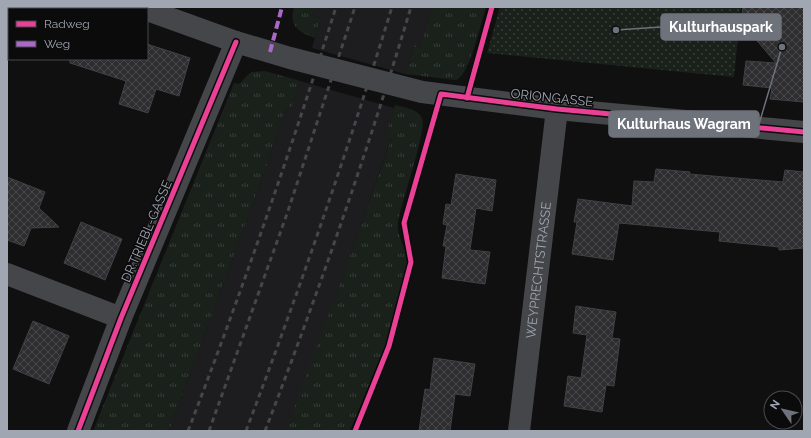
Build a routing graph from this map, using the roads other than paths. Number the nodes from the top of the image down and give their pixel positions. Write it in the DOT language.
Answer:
graph roads {
  1 [pos="148,10"];
  2 [pos="236,42"];
  3 [pos="557,109"];
  4 [pos="804,132"];
  5 [pos="7,274"];
  6 [pos="122,318"];
  7 [pos="78,431"];
  8 [pos="519,431"];
  1 -- 2 [label="street, ORIONGASSE"];
  2 -- 3 [label="street, ORIONGASSE"];
  2 -- 6 [label="street, DR.TRIEBL-GASSE"];
  3 -- 4 [label="street, ORIONGASSE"];
  3 -- 8 [label="street, WEYPRECHTSTRASSE"];
  5 -- 6 [label="street"];
  6 -- 7 [label="street, DR.TRIEBL-GASSE"];
}
